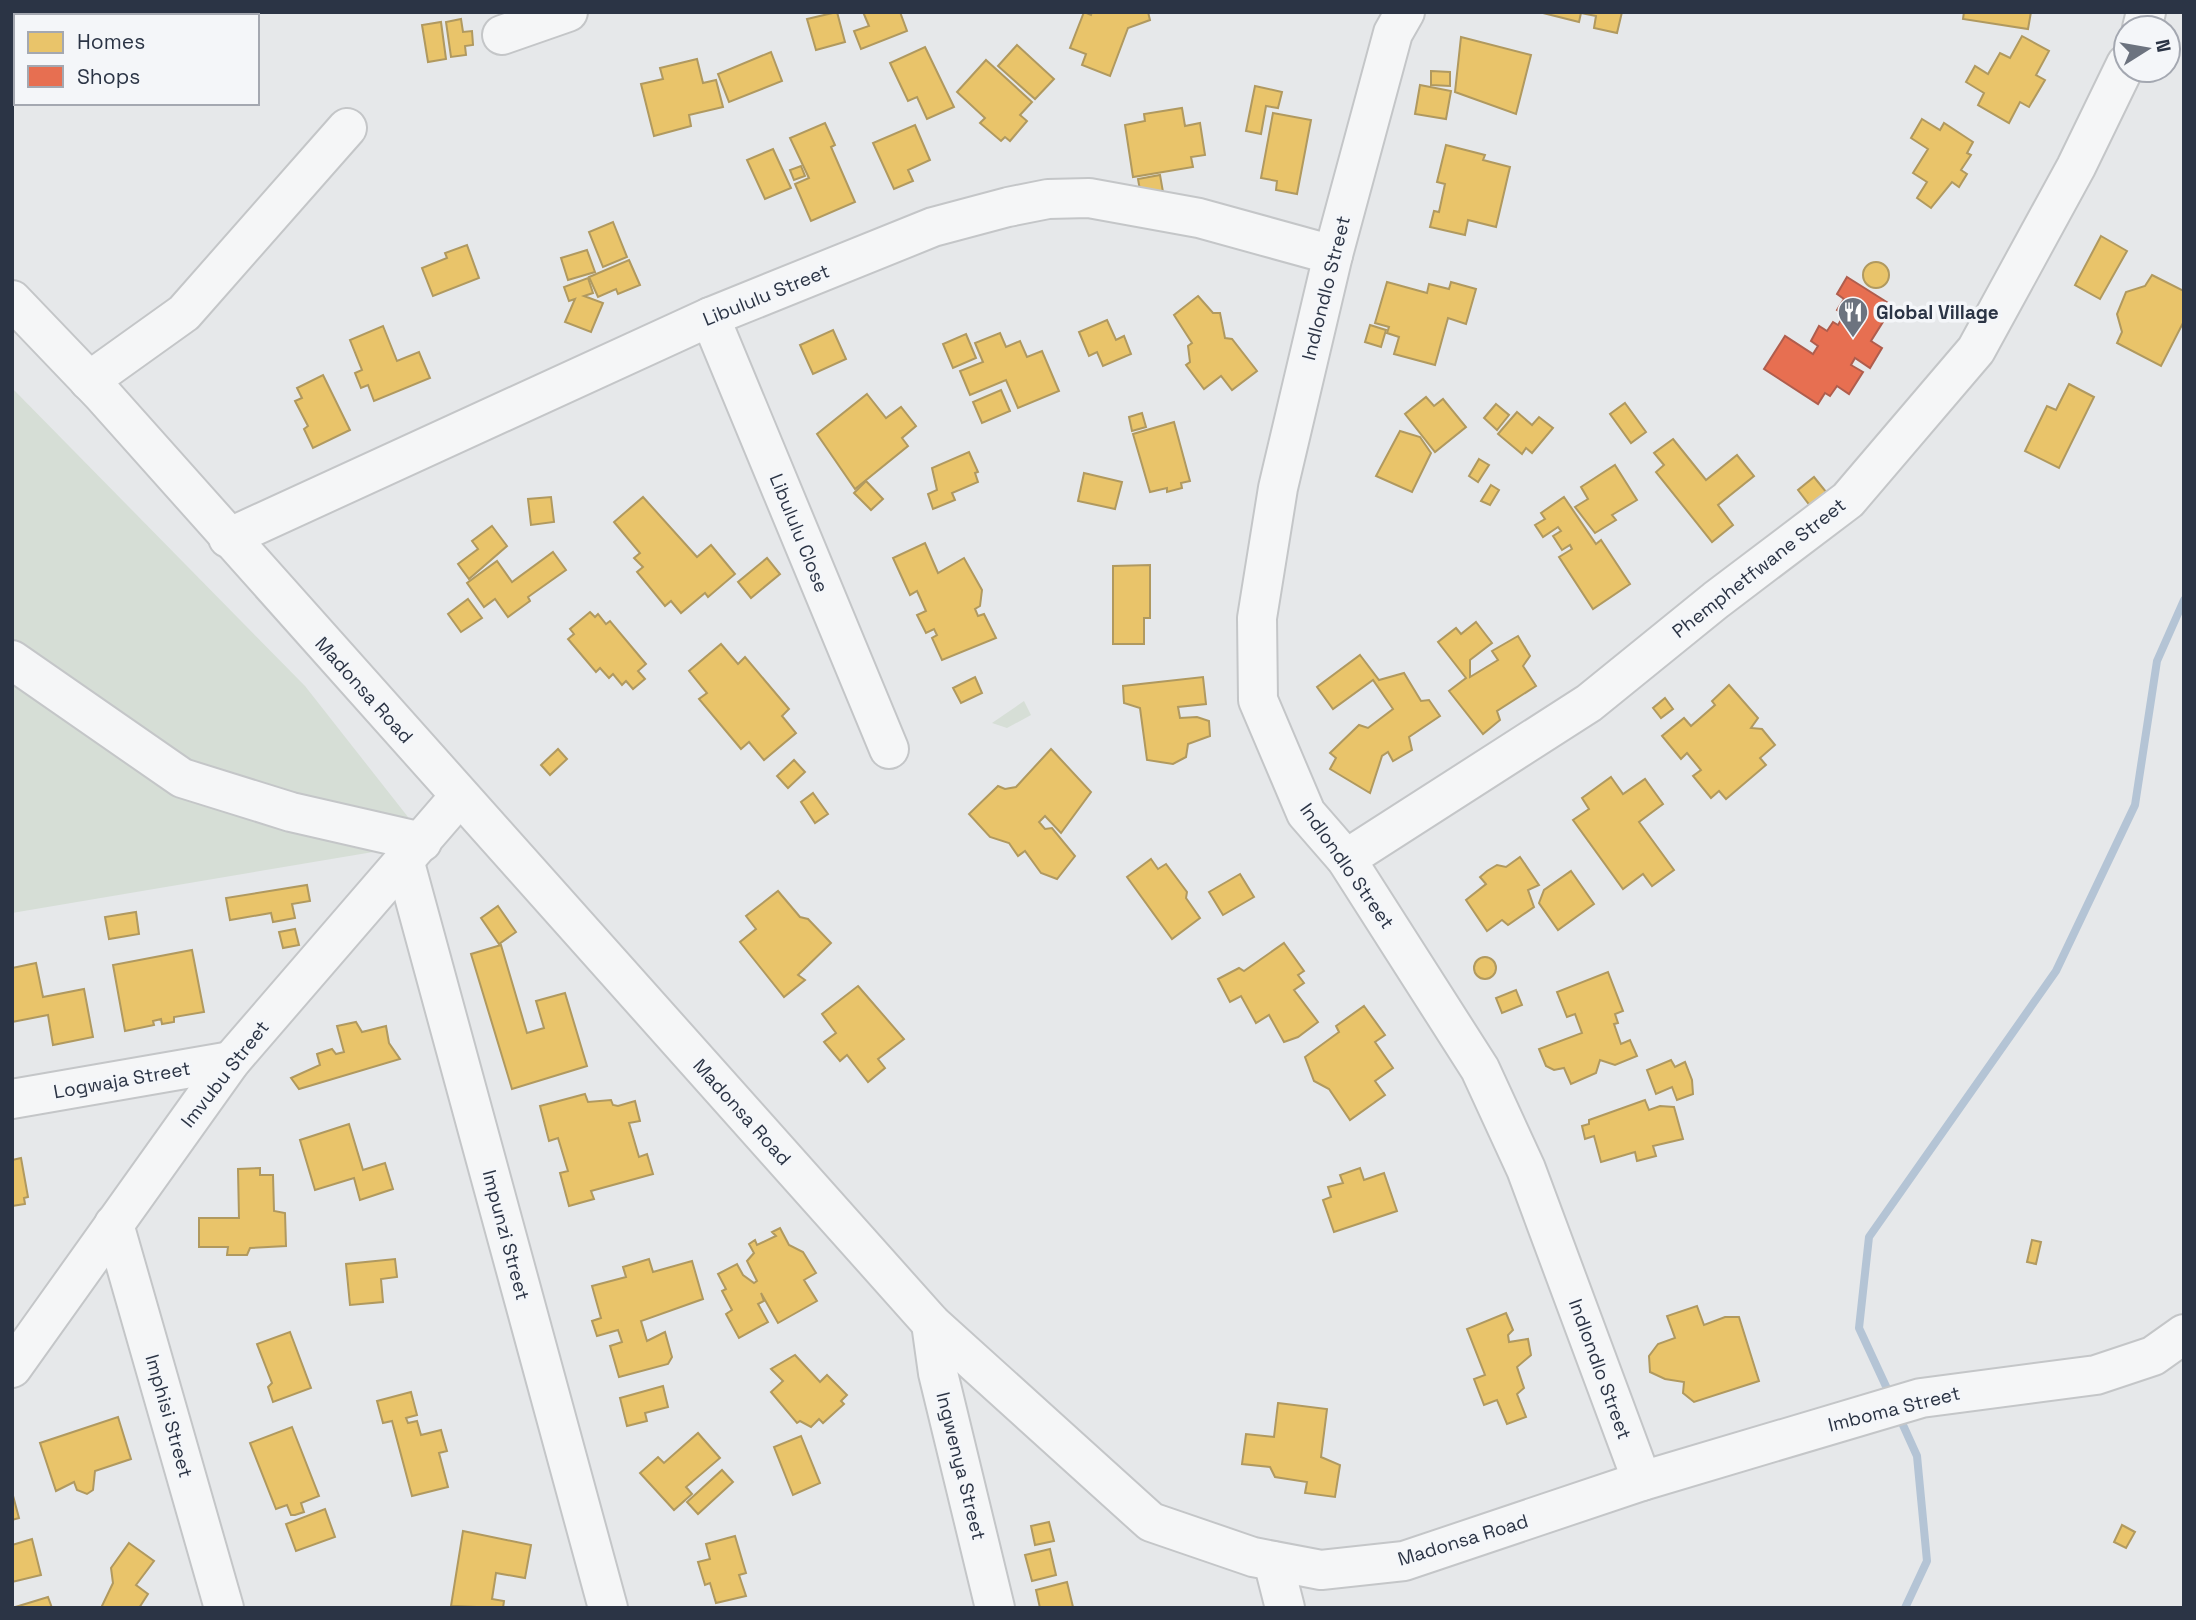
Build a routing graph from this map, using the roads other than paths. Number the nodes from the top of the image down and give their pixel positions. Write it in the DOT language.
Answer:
graph roads {
  1 [pos="568,12"];
  2 [pos="1405,12"];
  3 [pos="502,35"];
  4 [pos="2116,84"];
  5 [pos="347,128"];
  6 [pos="1333,255"];
  7 [pos="12,300"];
  8 [pos="710,317"];
  9 [pos="89,381"];
  10 [pos="229,538"];
  11 [pos="17,665"];
  12 [pos="889,749"];
  13 [pos="459,797"];
  14 [pos="413,853"];
  15 [pos="1346,859"];
  16 [pos="231,1061"];
  17 [pos="12,1099"];
  18 [pos="114,1224"];
  19 [pos="931,1323"];
  20 [pos="2184,1334"];
  21 [pos="12,1368"];
  22 [pos="1642,1482"];
  23 [pos="1273,1561"];
  24 [pos="224,1608"];
  25 [pos="608,1608"];
  26 [pos="995,1608"];
  27 [pos="1285,1608"];
  1 -- 3 [label="street"];
  2 -- 6 [label="street, Indlondlo Street"];
  4 -- 15 [label="street, Phemphetfwane Street"];
  5 -- 9 [label="street"];
  6 -- 8 [label="street, Libululu Street"];
  6 -- 15 [label="street, Indlondlo Street"];
  7 -- 9 [label="street, Madonsa Road"];
  8 -- 10 [label="street, Libululu Street"];
  8 -- 12 [label="street, Libululu Close"];
  9 -- 10 [label="street, Madonsa Road"];
  10 -- 13 [label="street, Madonsa Road"];
  11 -- 14 [label="street"];
  13 -- 14 [label="street, Imvubu Street"];
  13 -- 19 [label="street, Madonsa Road"];
  14 -- 16 [label="street, Imvubu Street"];
  14 -- 25 [label="street, Impunzi Street"];
  15 -- 22 [label="street, Indlondlo Street"];
  16 -- 17 [label="street, Logwaja Street"];
  16 -- 18 [label="street, Imvubu Street"];
  18 -- 21 [label="street, Imvubu Street"];
  18 -- 24 [label="street, Imphisi Street"];
  19 -- 23 [label="street, Madonsa Road"];
  19 -- 26 [label="street, Ingwenya Street"];
  20 -- 22 [label="street, Imboma Street"];
  22 -- 23 [label="street, Madonsa Road"];
  23 -- 27 [label="street"];
}
